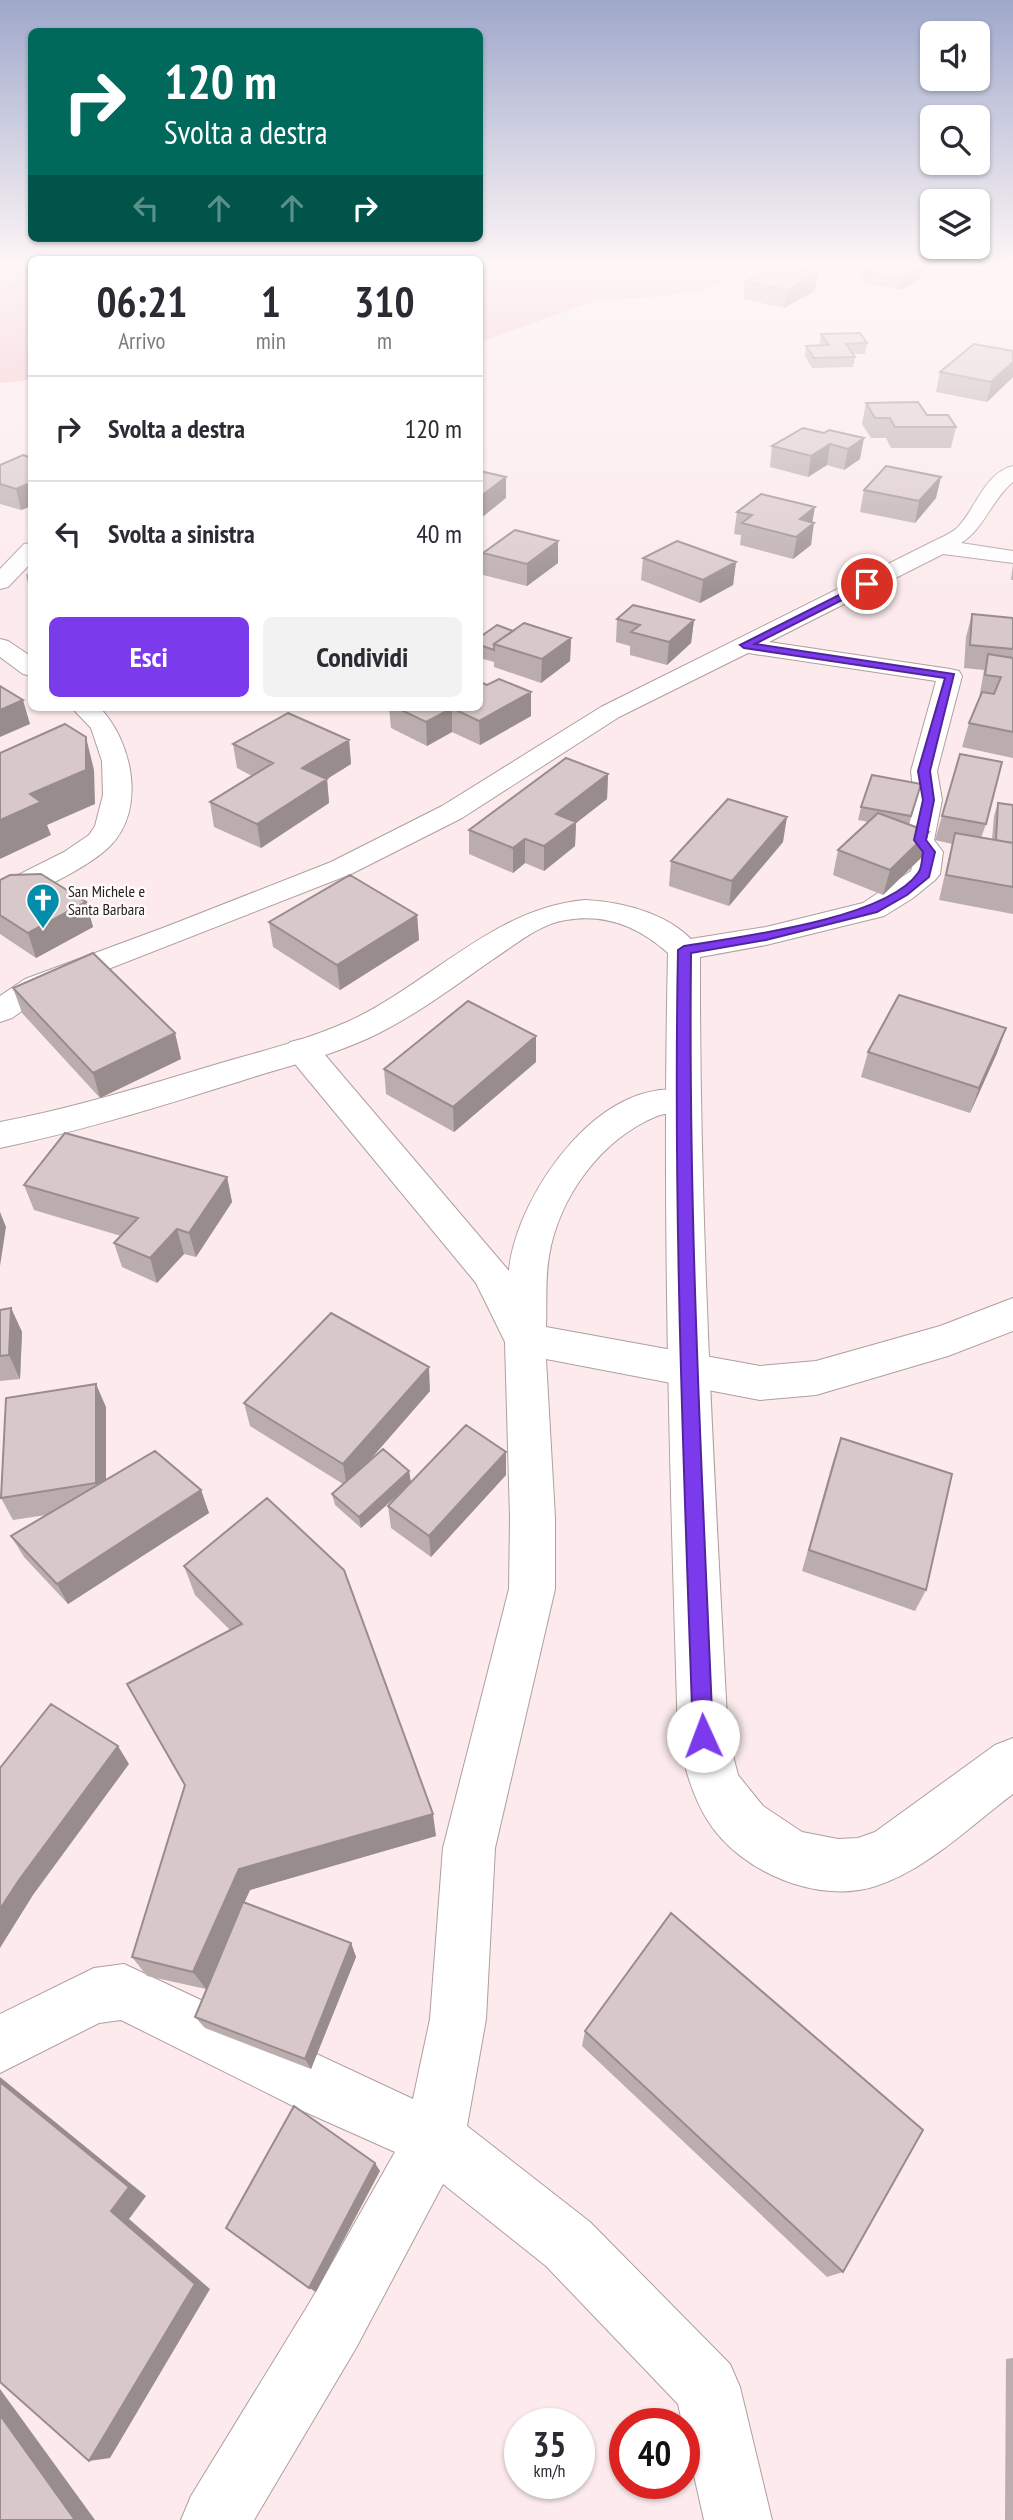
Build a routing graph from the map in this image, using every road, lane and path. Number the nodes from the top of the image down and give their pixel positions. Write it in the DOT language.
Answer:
graph roads {
  1 [pos="1013,472"];
  2 [pos="940,547"];
  3 [pos="28,553"];
  4 [pos="1013,557"];
  5 [pos="0,582"];
  6 [pos="744,645"];
  7 [pos="0,646"];
  8 [pos="28,666"];
  9 [pos="89,711"];
  10 [pos="0,895"];
  11 [pos="684,950"];
  12 [pos="0,1010"];
  13 [pos="302,1050"];
  14 [pos="682,1101"];
  15 [pos="0,1135"];
  16 [pos="1013,1314"];
  17 [pos="524,1339"];
  18 [pos="688,1370"];
  19 [pos="1013,1763"];
  20 [pos="0,2045"];
  21 [pos="435,2139"];
  22 [pos="215,2520"];
  23 [pos="738,2520"];
  1 -- 2 [label="street"];
  2 -- 4 [label="street"];
  2 -- 6 [label="street"];
  3 -- 5 [label="street"];
  6 -- 11 [label="street"];
  6 -- 12 [label="street"];
  7 -- 8 [label="street"];
  9 -- 10 [label="street"];
  11 -- 13 [label="street"];
  11 -- 14 [label="street"];
  13 -- 15 [label="street"];
  13 -- 17 [label="street"];
  14 -- 17 [label="street"];
  14 -- 18 [label="street"];
  16 -- 18 [label="street"];
  17 -- 18 [label="street"];
  17 -- 21 [label="street"];
  18 -- 19 [label="street"];
  20 -- 21 [label="street"];
  21 -- 22 [label="street"];
  21 -- 23 [label="street"];
}
